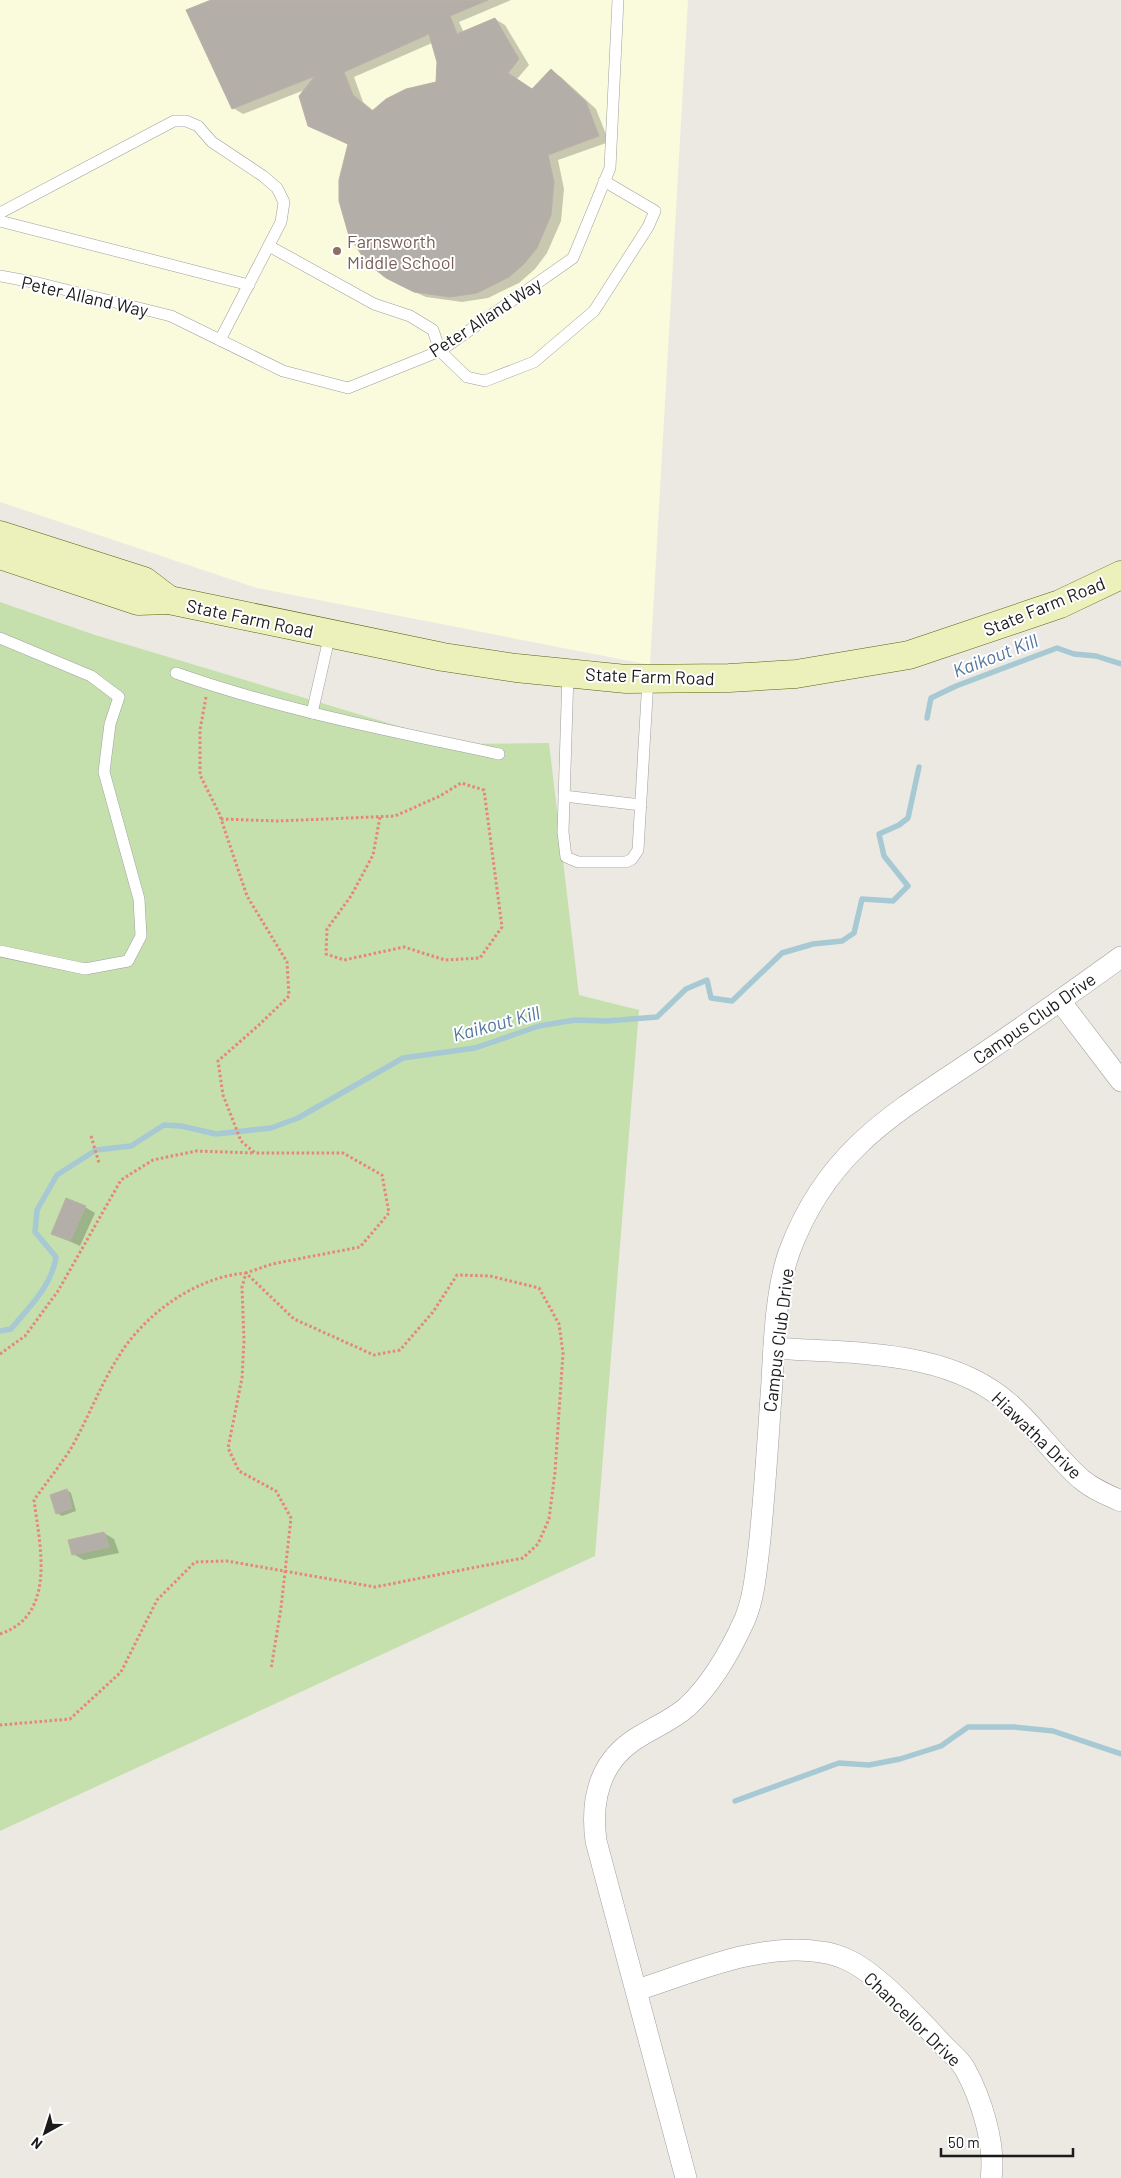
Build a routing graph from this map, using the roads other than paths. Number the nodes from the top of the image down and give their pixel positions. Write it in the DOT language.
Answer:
graph roads {
  1 [pos="618,0"];
  2 [pos="604,181"];
  3 [pos="0,213"];
  4 [pos="0,221"];
  5 [pos="269,246"];
  6 [pos="0,276"];
  7 [pos="249,285"];
  8 [pos="220,340"];
  9 [pos="440,351"];
  10 [pos="0,536"];
  11 [pos="0,555"];
  12 [pos="1121,575"];
  13 [pos="169,600"];
  14 [pos="330,634"];
  15 [pos="0,638"];
  16 [pos="176,673"];
  17 [pos="568,673"];
  18 [pos="648,679"];
  19 [pos="312,713"];
  20 [pos="499,754"];
  21 [pos="564,796"];
  22 [pos="642,805"];
  23 [pos="0,951"];
  24 [pos="1121,957"];
  25 [pos="1060,1002"];
  26 [pos="1121,1080"];
  27 [pos="774,1348"];
  28 [pos="1121,1501"];
  29 [pos="637,1990"];
  30 [pos="686,2178"];
  31 [pos="991,2178"];
  1 -- 2 [label="lane, Peter Alland Way"];
  2 -- 9 [label="lane, Peter Alland Way"];
  2 -- 9 [label="lane"];
  3 -- 5 [label="lane"];
  4 -- 7 [label="lane"];
  5 -- 7 [label="lane"];
  5 -- 9 [label="lane"];
  6 -- 8 [label="lane, Peter Alland Way"];
  7 -- 8 [label="lane"];
  8 -- 9 [label="lane, Peter Alland Way"];
  10 -- 13 [label="main road, State Farm Road"];
  11 -- 13 [label="main road, State Farm Road"];
  12 -- 18 [label="main road, State Farm Road"];
  13 -- 14 [label="main road, State Farm Road"];
  14 -- 17 [label="main road, State Farm Road"];
  14 -- 19 [label="lane"];
  15 -- 23 [label="lane"];
  16 -- 19 [label="lane"];
  17 -- 18 [label="main road, State Farm Road"];
  17 -- 21 [label="lane"];
  18 -- 22 [label="lane"];
  19 -- 20 [label="lane"];
  21 -- 22 [label="lane"];
  21 -- 22 [label="lane"];
  24 -- 25 [label="street, Campus Club Drive"];
  25 -- 26 [label="street"];
  25 -- 27 [label="street, Campus Club Drive"];
  27 -- 28 [label="street, Hiawatha Drive"];
  27 -- 29 [label="street, Campus Club Drive"];
  29 -- 30 [label="street"];
  29 -- 31 [label="street, Chancellor Drive"];
}
